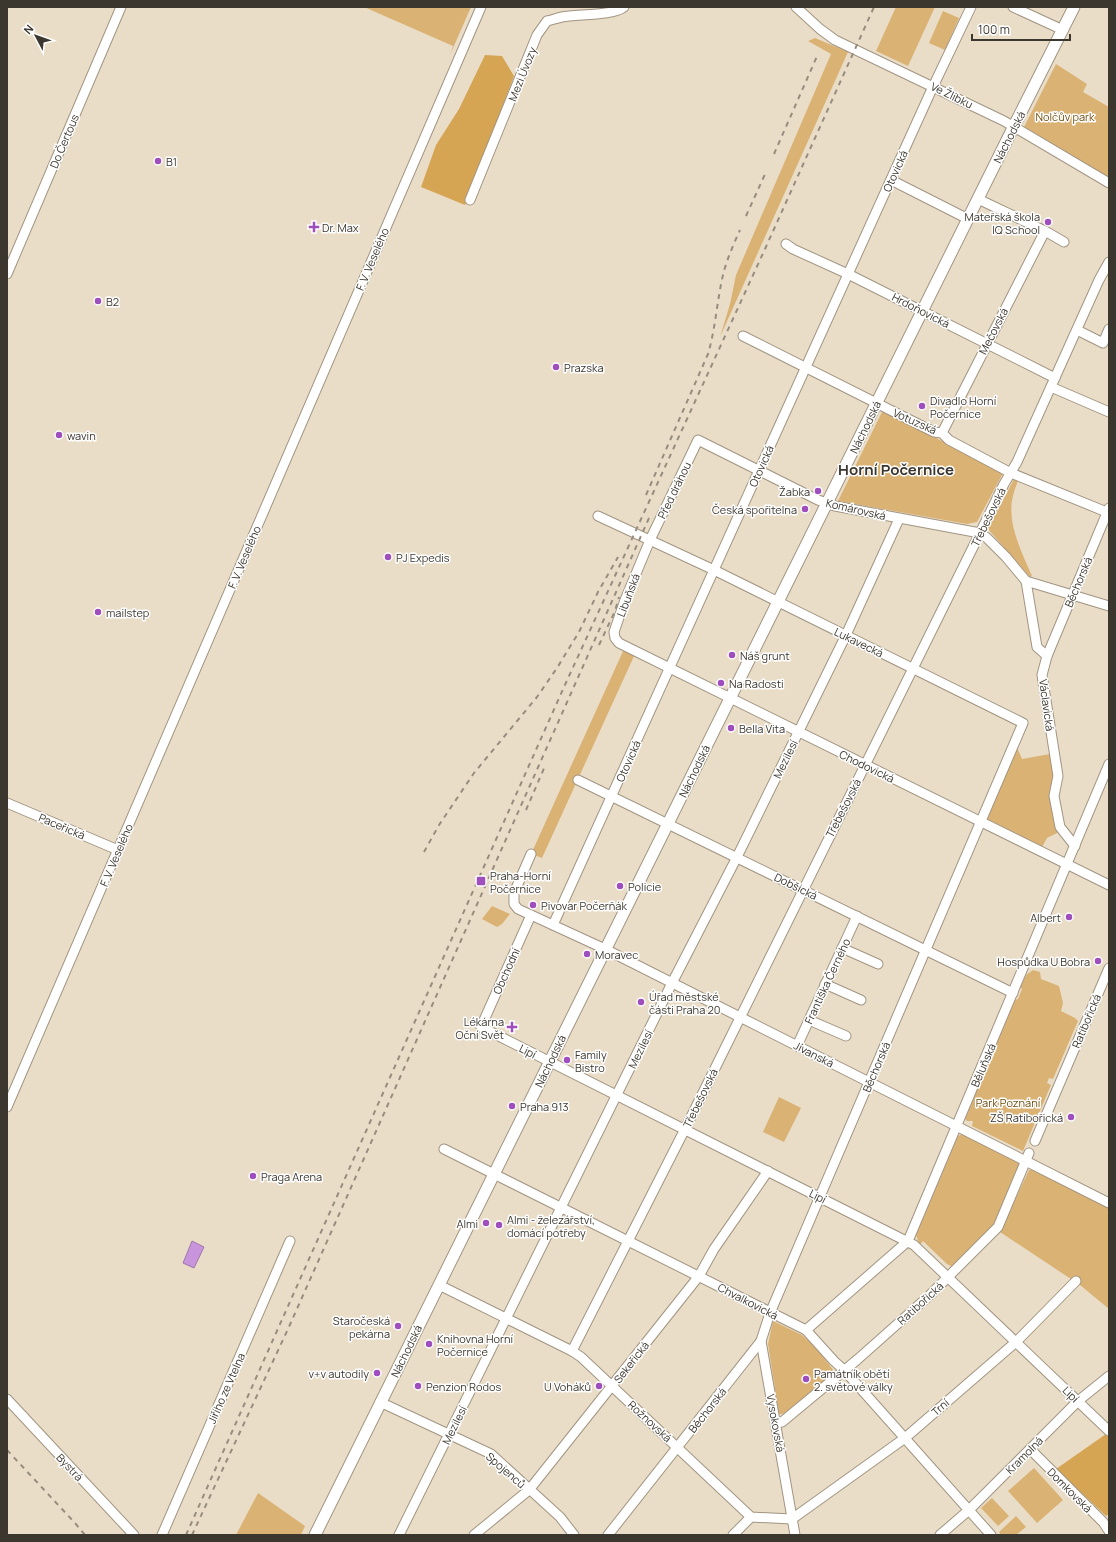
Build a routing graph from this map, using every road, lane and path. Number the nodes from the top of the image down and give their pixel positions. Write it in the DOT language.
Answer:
graph roads {
  1 [pos="121,7"];
  2 [pos="481,7"];
  3 [pos="624,7"];
  4 [pos="796,7"];
  5 [pos="971,7"];
  6 [pos="1012,7"];
  7 [pos="1074,7"];
  8 [pos="1063,30"];
  9 [pos="933,86"];
  10 [pos="1014,126"];
  11 [pos="891,180"];
  12 [pos="1109,183"];
  13 [pos="978,198"];
  14 [pos="470,200"];
  15 [pos="968,219"];
  16 [pos="1045,230"];
  17 [pos="1064,242"];
  18 [pos="786,244"];
  19 [pos="1109,263"];
  20 [pos="7,274"];
  21 [pos="848,274"];
  22 [pos="922,311"];
  23 [pos="1077,330"];
  24 [pos="1108,334"];
  25 [pos="743,336"];
  26 [pos="986,344"];
  27 [pos="806,368"];
  28 [pos="1055,378"];
  29 [pos="1051,387"];
  30 [pos="876,403"];
  31 [pos="1109,412"];
  32 [pos="942,433"];
  33 [pos="698,440"];
  34 [pos="759,471"];
  35 [pos="1011,474"];
  36 [pos="827,503"];
  37 [pos="1108,511"];
  38 [pos="598,516"];
  39 [pos="899,519"];
  40 [pos="980,533"];
  41 [pos="650,540"];
  42 [pos="714,570"];
  43 [pos="1026,581"];
  44 [pos="1072,596"];
  45 [pos="778,601"];
  46 [pos="1109,606"];
  47 [pos="846,635"];
  48 [pos="626,647"];
  49 [pos="1047,656"];
  50 [pos="670,668"];
  51 [pos="913,669"];
  52 [pos="730,698"];
  53 [pos="798,732"];
  54 [pos="1109,764"];
  55 [pos="865,765"];
  56 [pos="578,780"];
  57 [pos="611,796"];
  58 [pos="7,803"];
  59 [pos="981,822"];
  60 [pos="668,824"];
  61 [pos="1075,846"];
  62 [pos="118,850"];
  63 [pos="531,854"];
  64 [pos="737,857"];
  65 [pos="1067,865"];
  66 [pos="1109,885"];
  67 [pos="802,889"];
  68 [pos="531,915"];
  69 [pos="857,916"];
  70 [pos="553,925"];
  71 [pos="842,948"];
  72 [pos="605,949"];
  73 [pos="926,950"];
  74 [pos="878,964"];
  75 [pos="1109,968"];
  76 [pos="672,983"];
  77 [pos="825,984"];
  78 [pos="1013,993"];
  79 [pos="862,1000"];
  80 [pos="740,1017"];
  81 [pos="809,1020"];
  82 [pos="481,1027"];
  83 [pos="846,1036"];
  84 [pos="797,1046"];
  85 [pos="549,1062"];
  86 [pos="869,1082"];
  87 [pos="617,1096"];
  88 [pos="7,1107"];
  89 [pos="957,1126"];
  90 [pos="685,1129"];
  91 [pos="1035,1141"];
  92 [pos="444,1148"];
  93 [pos="1027,1157"];
  94 [pos="768,1171"];
  95 [pos="494,1173"];
  96 [pos="820,1197"];
  97 [pos="1109,1203"];
  98 [pos="562,1207"];
  99 [pos="290,1241"];
  100 [pos="628,1241"];
  101 [pos="908,1241"];
  102 [pos="699,1276"];
  103 [pos="949,1277"];
  104 [pos="1076,1281"];
  105 [pos="439,1285"];
  106 [pos="770,1313"];
  107 [pos="507,1319"];
  108 [pos="806,1330"];
  109 [pos="761,1342"];
  110 [pos="1016,1342"];
  111 [pos="572,1351"];
  112 [pos="845,1371"];
  113 [pos="1109,1376"];
  114 [pos="612,1386"];
  115 [pos="7,1399"];
  116 [pos="1078,1401"];
  117 [pos="380,1402"];
  118 [pos="776,1423"];
  119 [pos="1109,1431"];
  120 [pos="449,1434"];
  121 [pos="905,1438"];
  122 [pos="678,1447"];
  123 [pos="1030,1449"];
  124 [pos="529,1490"];
  125 [pos="969,1510"];
  126 [pos="751,1517"];
  127 [pos="792,1519"];
  128 [pos="1109,1531"];
  129 [pos="317,1534"];
  130 [pos="134,1535"];
  131 [pos="162,1535"];
  132 [pos="399,1535"];
  133 [pos="474,1535"];
  134 [pos="574,1535"];
  135 [pos="608,1535"];
  136 [pos="733,1535"];
  137 [pos="795,1535"];
  138 [pos="940,1535"];
  139 [pos="991,1535"];
  1 -- 20 [label="street, Do Čertous"];
  2 -- 62 [label="street, F. V. Veselého"];
  3 -- 14 [label="street, Mezi Úvozy"];
  4 -- 9 [label="street, Ve Žlíbku"];
  5 -- 9 [label="street, Otovická"];
  6 -- 8 [label="street"];
  7 -- 8 [label="main road, Náchodská"];
  8 -- 10 [label="main road, Náchodská"];
  9 -- 10 [label="street, Ve Žlíbku"];
  9 -- 11 [label="street, Otovická"];
  10 -- 12 [label="street, Ve Žlíbku"];
  10 -- 13 [label="main road, Náchodská"];
  11 -- 15 [label="street"];
  11 -- 21 [label="street, Otovická"];
  13 -- 15 [label="main road, Náchodská"];
  13 -- 16 [label="street"];
  15 -- 22 [label="main road, Náchodská"];
  16 -- 17 [label="street"];
  16 -- 26 [label="street, Mečovská"];
  18 -- 21 [label="street, Hrdoňovická"];
  19 -- 23 [label="street, Třebešovská"];
  21 -- 22 [label="street, Hrdoňovická"];
  21 -- 27 [label="street, Otovická"];
  22 -- 26 [label="street, Hrdoňovická"];
  22 -- 30 [label="main road, Náchodská"];
  23 -- 24 [label="street"];
  23 -- 28 [label="street, Třebešovská"];
  25 -- 27 [label="street, Votuzská"];
  26 -- 28 [label="street, Hrdoňovická"];
  26 -- 32 [label="street, Mečovská"];
  27 -- 30 [label="street, Votuzská"];
  27 -- 34 [label="street, Otovická"];
  28 -- 29 [label="street, Třebešovská"];
  29 -- 31 [label="street"];
  29 -- 35 [label="street, Třebešovská"];
  30 -- 32 [label="street, Votuzská"];
  30 -- 36 [label="main road, Náchodská"];
  32 -- 35 [label="street, Votuzská"];
  33 -- 34 [label="street, Komárovská"];
  33 -- 41 [label="street, Před dráhou"];
  34 -- 36 [label="street, Komárovská"];
  34 -- 42 [label="street, Otovická"];
  35 -- 37 [label="street, Votuzská"];
  35 -- 40 [label="street, Třebešovská"];
  36 -- 39 [label="street, Komárovská"];
  36 -- 45 [label="main road, Náchodská"];
  37 -- 44 [label="street, Běchorská"];
  38 -- 41 [label="street, Lukavecká"];
  39 -- 40 [label="street, Komárovská"];
  39 -- 47 [label="street, Mezilesí"];
  40 -- 43 [label="street"];
  40 -- 51 [label="street, Třebešovská"];
  41 -- 42 [label="street, Lukavecká"];
  41 -- 48 [label="street, Libuňská"];
  42 -- 45 [label="street, Lukavecká"];
  42 -- 50 [label="street, Otovická"];
  43 -- 44 [label="street"];
  43 -- 49 [label="street"];
  44 -- 46 [label="street"];
  44 -- 49 [label="street, Běchorská"];
  45 -- 47 [label="street, Lukavecká"];
  45 -- 52 [label="main road, Náchodská"];
  47 -- 51 [label="street, Lukavecká"];
  47 -- 53 [label="street, Mezilesí"];
  48 -- 50 [label="street, Chodovická"];
  49 -- 61 [label="street, Václavická"];
  50 -- 52 [label="street, Chodovická"];
  50 -- 57 [label="street, Otovická"];
  51 -- 55 [label="street, Třebešovská"];
  51 -- 59 [label="street, Lukavecká"];
  52 -- 53 [label="street, Chodovická"];
  52 -- 60 [label="main road, Náchodská"];
  53 -- 55 [label="street, Chodovická"];
  53 -- 64 [label="street, Mezilesí"];
  54 -- 61 [label="street, Běluňská"];
  55 -- 59 [label="street, Chodovická"];
  55 -- 67 [label="street, Třebešovská"];
  56 -- 57 [label="street, Dobšická"];
  57 -- 60 [label="street, Dobšická"];
  57 -- 70 [label="street, Otovická"];
  58 -- 62 [label="street, Paceřická"];
  59 -- 65 [label="street, Chodovická"];
  59 -- 73 [label="street, Běchorská"];
  60 -- 64 [label="street, Dobšická"];
  60 -- 72 [label="main road, Náchodská"];
  61 -- 65 [label="street, Běluňská"];
  62 -- 88 [label="street, F. V. Veselého"];
  63 -- 68 [label="street, Jívanská"];
  64 -- 67 [label="street, Dobšická"];
  64 -- 76 [label="street, Mezilesí"];
  65 -- 66 [label="street, Chodovická"];
  65 -- 78 [label="street, Běluňská"];
  67 -- 69 [label="street, Dobšická"];
  67 -- 80 [label="street, Třebešovská"];
  68 -- 70 [label="street, Jívanská"];
  68 -- 82 [label="street, Obchodní"];
  69 -- 71 [label="street, Františka Černého"];
  69 -- 73 [label="street, Dobšická"];
  70 -- 72 [label="street, Jívanská"];
  71 -- 74 [label="street"];
  71 -- 77 [label="street, Františka Černého"];
  72 -- 76 [label="street, Jívanská"];
  72 -- 85 [label="main road, Náchodská"];
  73 -- 78 [label="street, Dobšická"];
  73 -- 86 [label="street, Běchorská"];
  75 -- 91 [label="street, Ratibořická"];
  76 -- 80 [label="street, Jívanská"];
  76 -- 87 [label="street, Mezilesí"];
  77 -- 79 [label="street"];
  77 -- 81 [label="street, Františka Černého"];
  78 -- 89 [label="street, Běluňská"];
  80 -- 84 [label="street, Jívanská"];
  80 -- 90 [label="street, Třebešovská"];
  81 -- 83 [label="street"];
  81 -- 84 [label="street, Františka Černého"];
  82 -- 85 [label="street, Lipí"];
  84 -- 86 [label="street, Jívanská"];
  85 -- 87 [label="street, Lipí"];
  85 -- 95 [label="main road, Náchodská"];
  86 -- 89 [label="street, Jívanská"];
  86 -- 96 [label="street, Běchorská"];
  87 -- 90 [label="street, Lipí"];
  87 -- 98 [label="street, Mezilesí"];
  89 -- 93 [label="street, Jívanská"];
  89 -- 101 [label="street, Běluňská"];
  90 -- 94 [label="street, Lipí"];
  90 -- 100 [label="street, Třebešovská"];
  92 -- 95 [label="street, Chvalkovická"];
  93 -- 97 [label="street, Jívanská"];
  93 -- 103 [label="street, Ratibořická"];
  94 -- 96 [label="street, Lipí"];
  94 -- 102 [label="street, Sekeřická"];
  95 -- 98 [label="street, Chvalkovická"];
  95 -- 105 [label="main road, Náchodská"];
  96 -- 101 [label="street, Lipí"];
  96 -- 106 [label="street, Běchorská"];
  98 -- 100 [label="street, Chvalkovická"];
  98 -- 107 [label="street, Mezilesí"];
  99 -- 131 [label="street, Jiřího ze Vtelna"];
  100 -- 102 [label="street, Chvalkovická"];
  100 -- 111 [label="street, Třebešovská"];
  101 -- 103 [label="street, Lipí"];
  101 -- 108 [label="street, Běluňská"];
  102 -- 106 [label="street, Chvalkovická"];
  102 -- 114 [label="street, Sekeřická"];
  103 -- 110 [label="street, Lipí"];
  103 -- 112 [label="street, Ratibořická"];
  104 -- 110 [label="street, Trní"];
  105 -- 107 [label="street, Rožnovská"];
  105 -- 117 [label="main road, Náchodská"];
  106 -- 108 [label="street, Chvalkovická"];
  106 -- 109 [label="street, Vysokovská"];
  107 -- 111 [label="street, Rožnovská"];
  107 -- 120 [label="street, Mezilesí"];
  108 -- 112 [label="street, Chvalkovická"];
  109 -- 118 [label="street, Vysokovská"];
  109 -- 122 [label="street, Běchorská"];
  110 -- 116 [label="street, Lipí"];
  110 -- 121 [label="street, Trní"];
  111 -- 114 [label="street, Rožnovská"];
  112 -- 118 [label="street, Ratibořická"];
  112 -- 121 [label="street, Chvalkovická"];
  113 -- 116 [label="street, Kramolná"];
  114 -- 122 [label="street, Rožnovská"];
  114 -- 124 [label="street, Sekeřická"];
  115 -- 130 [label="street, Bystrá"];
  116 -- 119 [label="street, Lipí"];
  116 -- 123 [label="street, Kramolná"];
  117 -- 120 [label="street, Spojenců"];
  117 -- 129 [label="main road, Náchodská"];
  118 -- 127 [label="street, Vysokovská"];
  120 -- 124 [label="street, Spojenců"];
  120 -- 132 [label="street, Mezilesí"];
  121 -- 125 [label="street, Chvalkovická"];
  121 -- 127 [label="street, Trní"];
  122 -- 126 [label="street, Rožnovská"];
  122 -- 135 [label="street, Běchorská"];
  123 -- 125 [label="street, Kramolná"];
  123 -- 128 [label="street, Domkovská"];
  124 -- 133 [label="street, Sekeřická"];
  124 -- 134 [label="street, Spojenců"];
  125 -- 138 [label="street, Kramolná"];
  125 -- 139 [label="street, Chvalkovická"];
  126 -- 127 [label="street"];
  126 -- 136 [label="street"];
  127 -- 137 [label="street, Vysokovská"];
}
